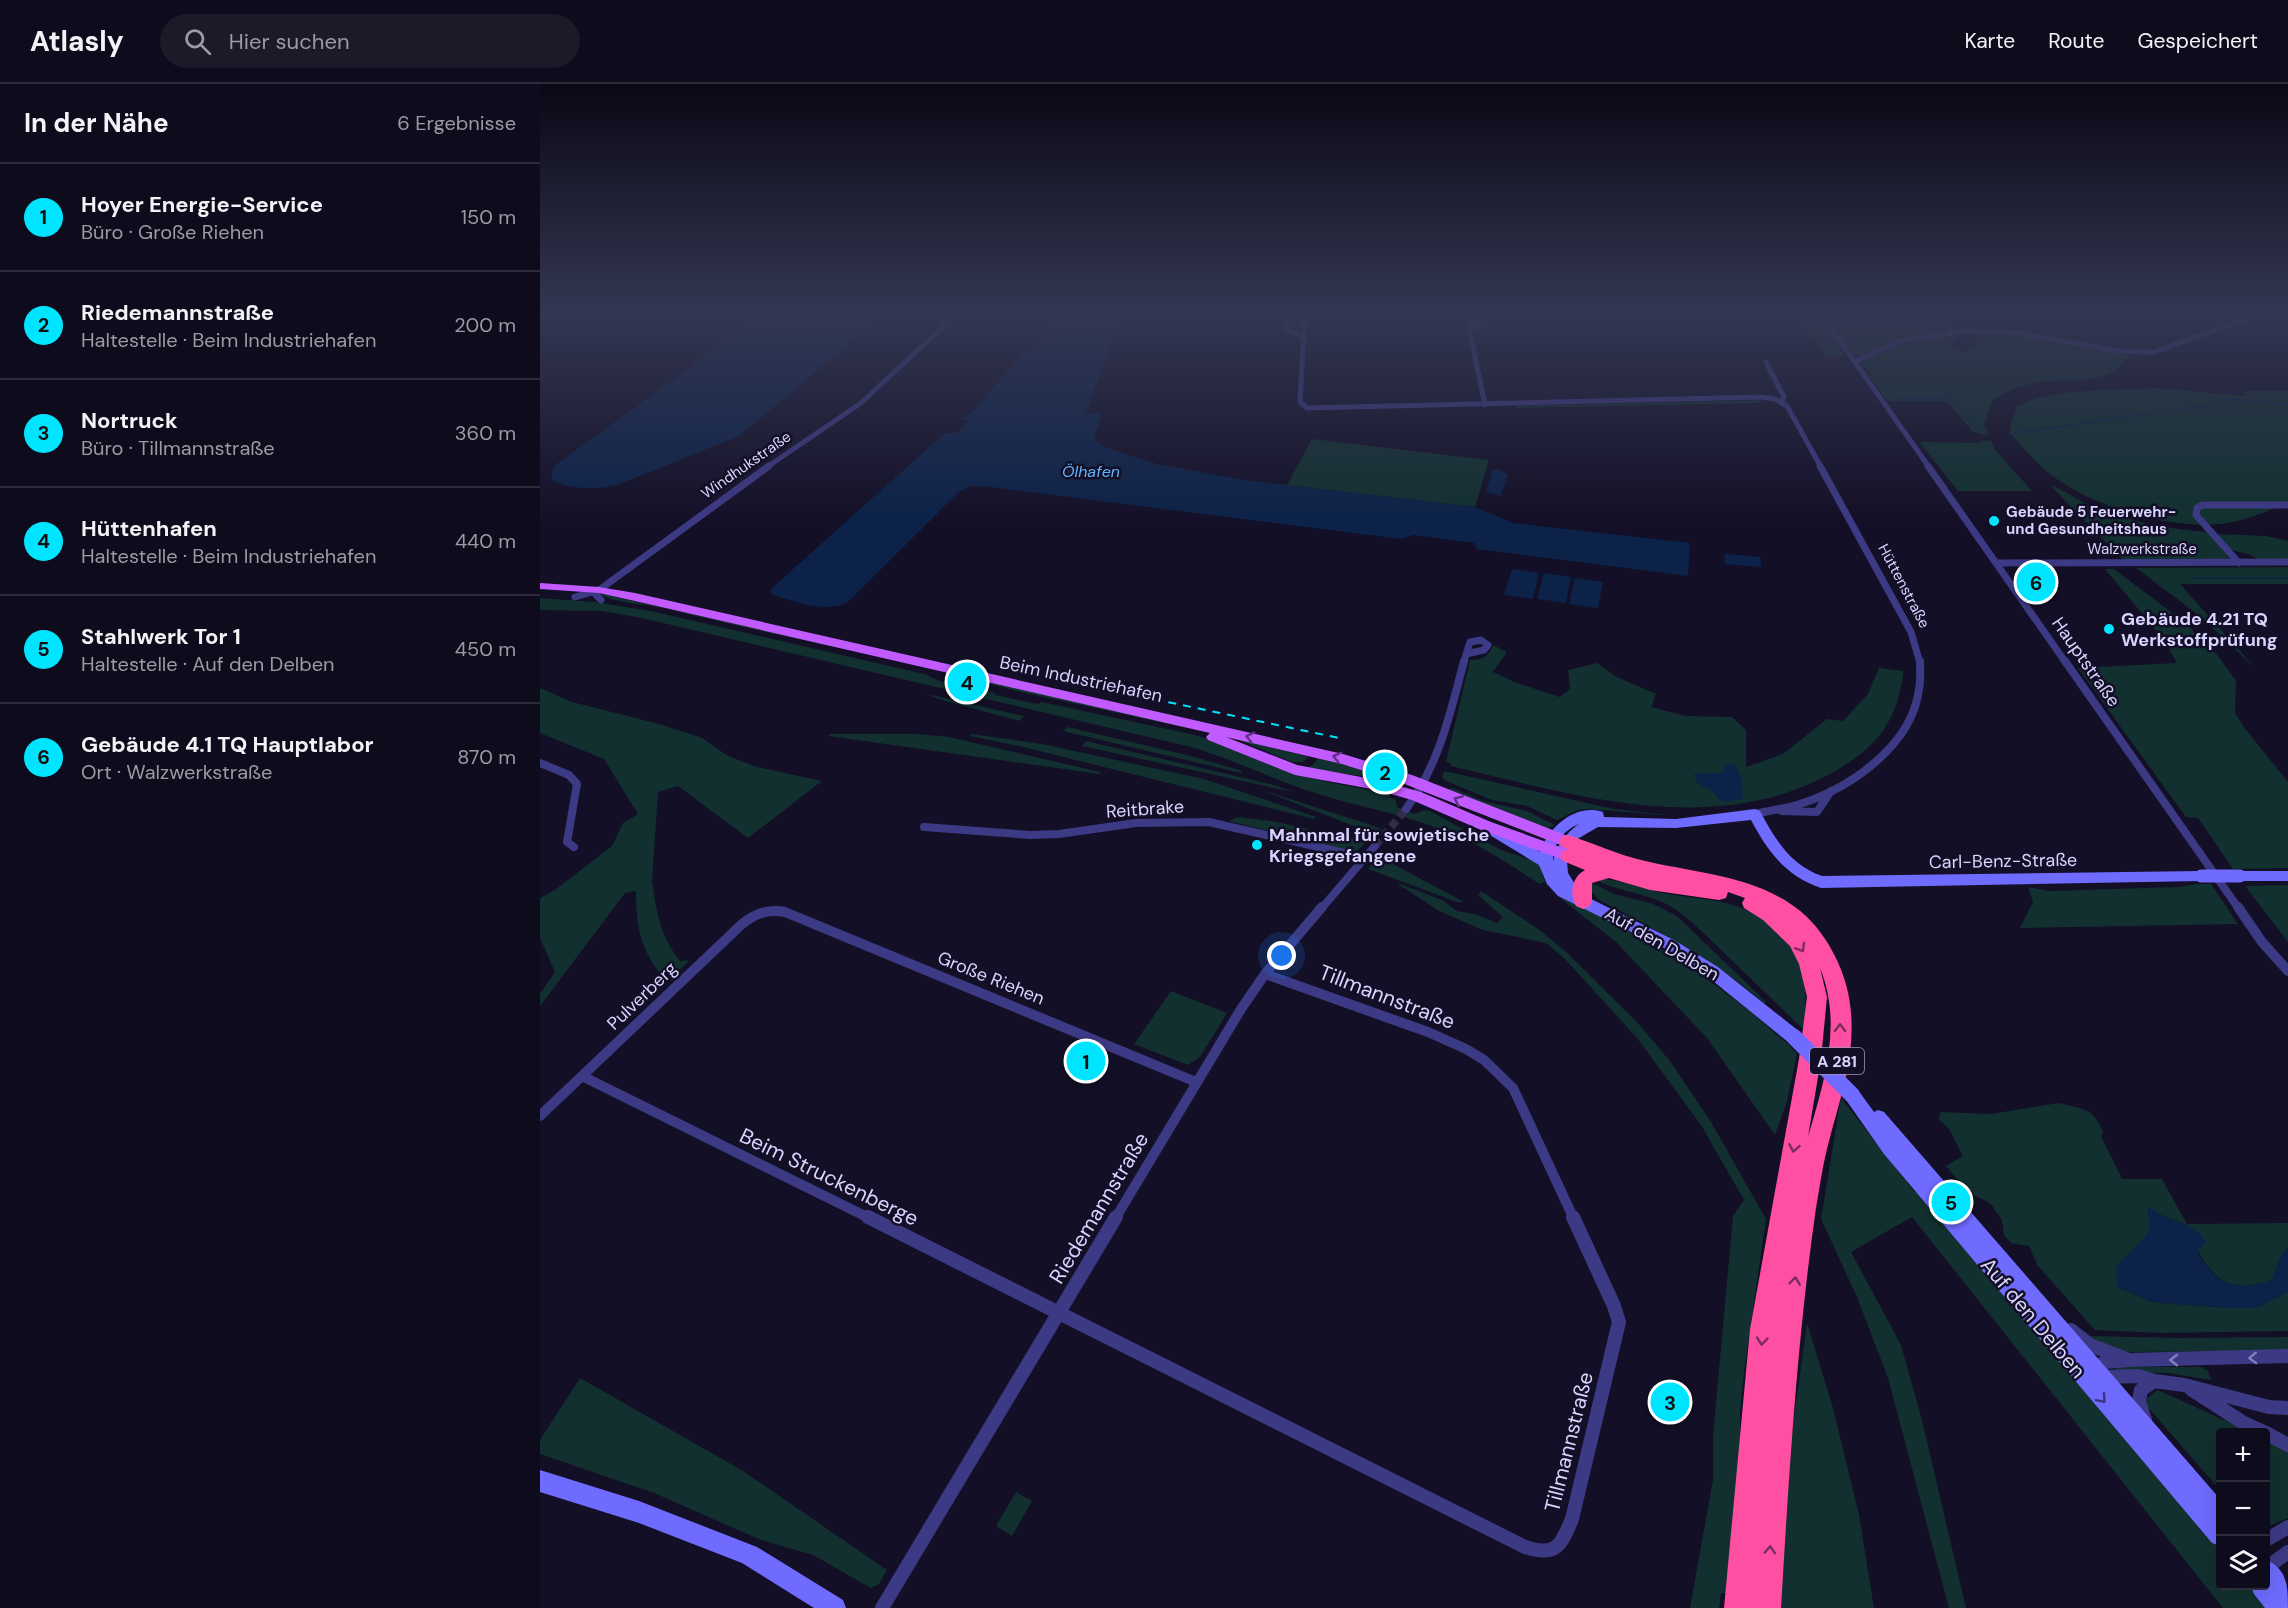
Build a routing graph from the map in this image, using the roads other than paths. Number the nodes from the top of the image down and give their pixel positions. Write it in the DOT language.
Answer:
graph roads {
  1 [pos="883,382"];
  2 [pos="1302,382"];
  3 [pos="1480,382"];
  4 [pos="1776,382"];
  5 [pos="1871,382"];
  6 [pos="1778,401"];
  7 [pos="1485,405"];
  8 [pos="2288,505"];
  9 [pos="2288,562"];
  10 [pos="1997,563"];
  11 [pos="2239,563"];
  12 [pos="540,586"];
  13 [pos="600,595"];
  14 [pos="540,596"];
  15 [pos="1466,654"];
  16 [pos="1307,750"];
  17 [pos="540,763"];
  18 [pos="1283,766"];
  19 [pos="1832,790"];
  20 [pos="1420,791"];
  21 [pos="1406,809"];
  22 [pos="1755,814"];
  23 [pos="924,827"];
  24 [pos="1375,846"];
  25 [pos="574,847"];
  26 [pos="1555,848"];
  27 [pos="1363,860"];
  28 [pos="1610,871"];
  29 [pos="2287,876"];
  30 [pos="1579,899"];
  31 [pos="771,909"];
  32 [pos="2288,971"];
  33 [pos="1265,974"];
  34 [pos="582,1076"];
  35 [pos="1196,1082"];
  36 [pos="1852,1095"];
  37 [pos="540,1116"];
  38 [pos="2043,1308"];
  39 [pos="1060,1312"];
  40 [pos="2288,1356"];
  41 [pos="2129,1360"];
  42 [pos="2093,1374"];
  43 [pos="2154,1381"];
  44 [pos="2184,1385"];
  45 [pos="2288,1408"];
  46 [pos="2255,1428"];
  47 [pos="2148,1431"];
  48 [pos="2270,1436"];
  49 [pos="2288,1445"];
  50 [pos="540,1481"];
  51 [pos="2216,1510"];
  52 [pos="2288,1527"];
  53 [pos="2216,1530"];
  54 [pos="2270,1537"];
  55 [pos="2288,1552"];
  56 [pos="2270,1566"];
  57 [pos="2270,1577"];
  58 [pos="2265,1590"];
  59 [pos="2288,1602"];
  60 [pos="835,1608"];
  61 [pos="882,1608"];
  62 [pos="1738,1608"];
  63 [pos="1766,1608"];
  64 [pos="2279,1608"];
  1 -- 13 [label="street, Windhukstraße"];
  2 -- 7 [label="street"];
  3 -- 7 [label="street"];
  4 -- 6 [label="street"];
  5 -- 10 [label="street, Hauptstraße"];
  6 -- 7 [label="street"];
  6 -- 19 [label="street, Hüttenstraße"];
  8 -- 11 [label="street"];
  9 -- 11 [label="street, Walzwerkstraße"];
  10 -- 11 [label="street, Walzwerkstraße"];
  10 -- 32 [label="street, Hauptstraße"];
  12 -- 13 [label="main road, Beim Industriehafen"];
  13 -- 14 [label="main road, Beim Industriehafen"];
  16 -- 13 [label="main road, Beim Industriehafen, one-way"];
  13 -- 18 [label="main road, Beim Industriehafen"];
  15 -- 20 [label="street"];
  16 -- 18 [label="main road"];
  20 -- 16 [label="main road, Beim Industriehafen, one-way"];
  17 -- 25 [label="street"];
  18 -- 20 [label="main road, Beim Industriehafen"];
  19 -- 22 [label="street, Hüttenstraße"];
  19 -- 22 [label="street, Hüttenstraße"];
  20 -- 21 [label="street"];
  26 -- 20 [label="main road, Beim Industriehafen, one-way"];
  20 -- 26 [label="main road, Beim Industriehafen"];
  22 -- 26 [label="main road, Hüttenstraße"];
  22 -- 29 [label="main road, Carl-Benz-Straße, bridge"];
  23 -- 27 [label="street, Reitbrake"];
  24 -- 27 [label="street, Riedemannstraße"];
  26 -- 28 [label="highway, A 281"];
  26 -- 30 [label="main road, Auf den Delben"];
  63 -- 26 [label="highway, A 281, one-way"];
  27 -- 33 [label="street, Riedemannstraße"];
  28 -- 30 [label="highway"];
  28 -- 62 [label="highway, A 281, one-way"];
  30 -- 36 [label="main road, Auf den Delben, bridge"];
  31 -- 34 [label="street, Pulverberg"];
  31 -- 35 [label="street, Große Riehen"];
  33 -- 35 [label="street, Riedemannstraße"];
  33 -- 39 [label="street, Tillmannstraße"];
  34 -- 37 [label="street, Pulverberg"];
  34 -- 39 [label="street, Beim Struckenberge"];
  35 -- 39 [label="street, Riedemannstraße"];
  36 -- 38 [label="main road, Auf den Delben"];
  36 -- 42 [label="main road, Auf den Delben"];
  38 -- 41 [label="street"];
  38 -- 42 [label="main road, Auf den Delben"];
  39 -- 61 [label="street, Riedemannstraße"];
  40 -- 41 [label="street, one-way"];
  41 -- 42 [label="street"];
  42 -- 43 [label="street"];
  42 -- 47 [label="main road, Auf den Delben"];
  42 -- 53 [label="main road, Auf den Delben, one-way"];
  43 -- 44 [label="street"];
  43 -- 47 [label="street"];
  44 -- 45 [label="street"];
  44 -- 46 [label="street"];
  47 -- 51 [label="main road, Auf den Delben"];
  48 -- 49 [label="street"];
  50 -- 60 [label="main road"];
  52 -- 54 [label="street"];
  55 -- 56 [label="street"];
  57 -- 59 [label="main road"];
  58 -- 64 [label="main road"];
}
